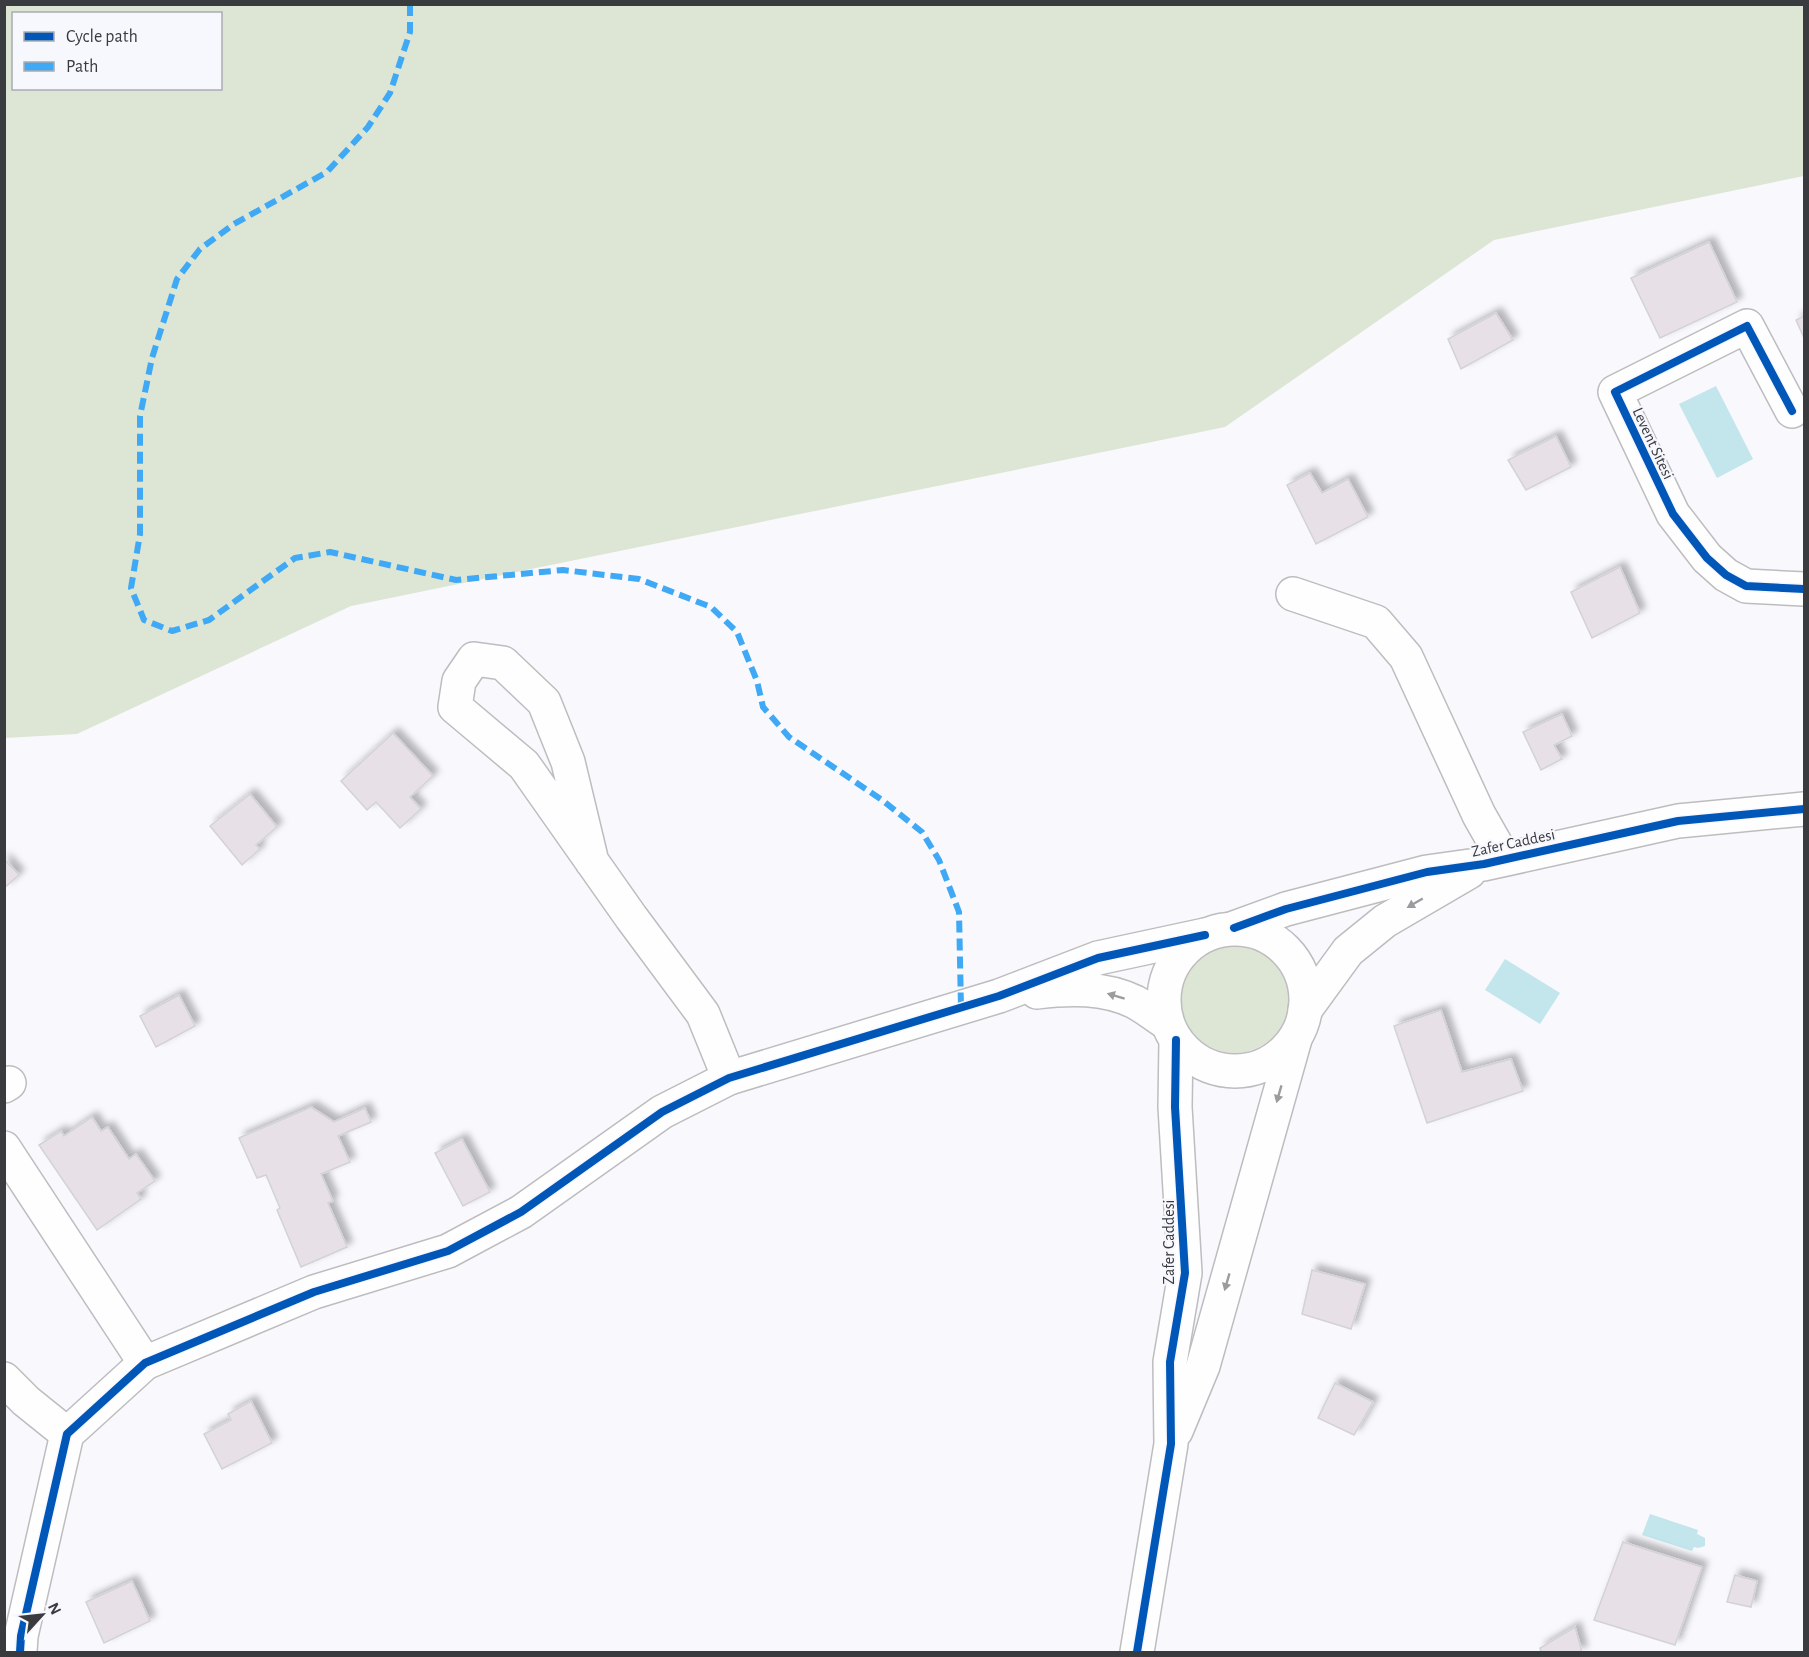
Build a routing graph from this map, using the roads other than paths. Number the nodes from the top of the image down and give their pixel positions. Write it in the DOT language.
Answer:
graph roads {
  1 [pos="1792,411"];
  2 [pos="1804,589"];
  3 [pos="1293,594"];
  4 [pos="1804,809"];
  5 [pos="592,862"];
  6 [pos="1494,862"];
  7 [pos="1219,932"];
  8 [pos="999,996"];
  9 [pos="1300,1024"];
  10 [pos="1171,1031"];
  11 [pos="729,1078"];
  12 [pos="4,1148"];
  13 [pos="145,1363"];
  14 [pos="4,1379"];
  15 [pos="67,1434"];
  16 [pos="1171,1444"];
  17 [pos="20,1653"];
  18 [pos="1137,1653"];
  1 -- 2 [label="street, Levent Sitesi"];
  3 -- 6 [label="street"];
  4 -- 6 [label="street, Zafer Caddesi"];
  5 -- 5 [label="street"];
  5 -- 11 [label="street"];
  6 -- 7 [label="street, Zafer Caddesi"];
  6 -- 9 [label="street, Zafer Caddesi, one-way"];
  7 -- 8 [label="street, Zafer Caddesi"];
  7 -- 9 [label="street, Zafer Caddesi"];
  7 -- 10 [label="street, Zafer Caddesi"];
  10 -- 8 [label="street, Zafer Caddesi, one-way"];
  8 -- 11 [label="street"];
  9 -- 10 [label="street, Zafer Caddesi"];
  9 -- 16 [label="street, Zafer Caddesi, one-way"];
  10 -- 16 [label="street, Zafer Caddesi"];
  11 -- 13 [label="street"];
  12 -- 13 [label="street"];
  13 -- 15 [label="street"];
  14 -- 15 [label="street"];
  15 -- 17 [label="street"];
  16 -- 18 [label="street"];
}
